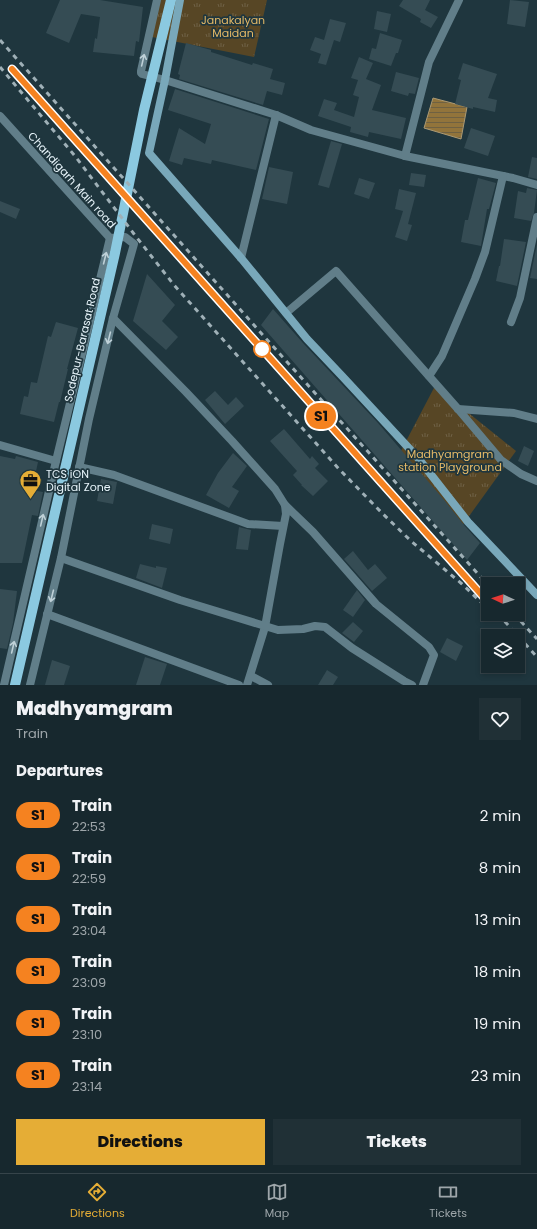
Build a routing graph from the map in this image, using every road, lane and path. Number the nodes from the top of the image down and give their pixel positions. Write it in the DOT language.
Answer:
graph roads {
  1 [pos="157,0"];
  2 [pos="171,0"];
  3 [pos="180,0"];
  4 [pos="458,0"];
  5 [pos="165,80"];
  6 [pos="276,115"];
  7 [pos="0,116"];
  8 [pos="405,156"];
  9 [pos="503,176"];
  10 [pos="537,185"];
  11 [pos="537,217"];
  12 [pos="110,238"];
  13 [pos="241,258"];
  14 [pos="286,313"];
  15 [pos="114,318"];
  16 [pos="511,322"];
  17 [pos="429,376"];
  18 [pos="458,409"];
  19 [pos="537,419"];
  20 [pos="0,445"];
  21 [pos="56,461"];
  22 [pos="79,467"];
  23 [pos="537,482"];
  24 [pos="285,505"];
  25 [pos="283,526"];
  26 [pos="61,558"];
  27 [pos="537,595"];
  28 [pos="47,614"];
  29 [pos="265,626"];
  30 [pos="251,676"];
  31 [pos="4,685"];
  32 [pos="15,685"];
  33 [pos="30,685"];
  34 [pos="239,685"];
  35 [pos="248,685"];
  36 [pos="268,685"];
  37 [pos="412,685"];
  38 [pos="422,685"];
  5 -- 1 [label="street, one-way"];
  2 -- 32 [label="main road, Sodepur-Barasat Road"];
  3 -- 5 [label="street"];
  4 -- 8 [label="street"];
  5 -- 6 [label="street"];
  5 -- 13 [label="street"];
  6 -- 8 [label="street"];
  6 -- 13 [label="street"];
  7 -- 12 [label="street, Chandigarh Main road"];
  8 -- 9 [label="street"];
  9 -- 10 [label="street"];
  9 -- 17 [label="street"];
  11 -- 16 [label="street"];
  12 -- 15 [label="street"];
  21 -- 12 [label="street, Chandigarh Main road, one-way"];
  13 -- 14 [label="street"];
  14 -- 17 [label="street"];
  14 -- 27 [label="street"];
  15 -- 22 [label="street, one-way"];
  15 -- 24 [label="street"];
  17 -- 18 [label="street"];
  18 -- 19 [label="street"];
  18 -- 23 [label="street"];
  20 -- 21 [label="street"];
  31 -- 21 [label="street, Chandigarh Main road, one-way"];
  22 -- 25 [label="street"];
  22 -- 26 [label="street"];
  24 -- 25 [label="street"];
  24 -- 38 [label="street"];
  25 -- 29 [label="street"];
  26 -- 28 [label="street, one-way"];
  26 -- 29 [label="street"];
  28 -- 33 [label="street"];
  28 -- 34 [label="street"];
  29 -- 30 [label="street"];
  29 -- 37 [label="street"];
  30 -- 35 [label="street"];
  30 -- 36 [label="street"];
}
